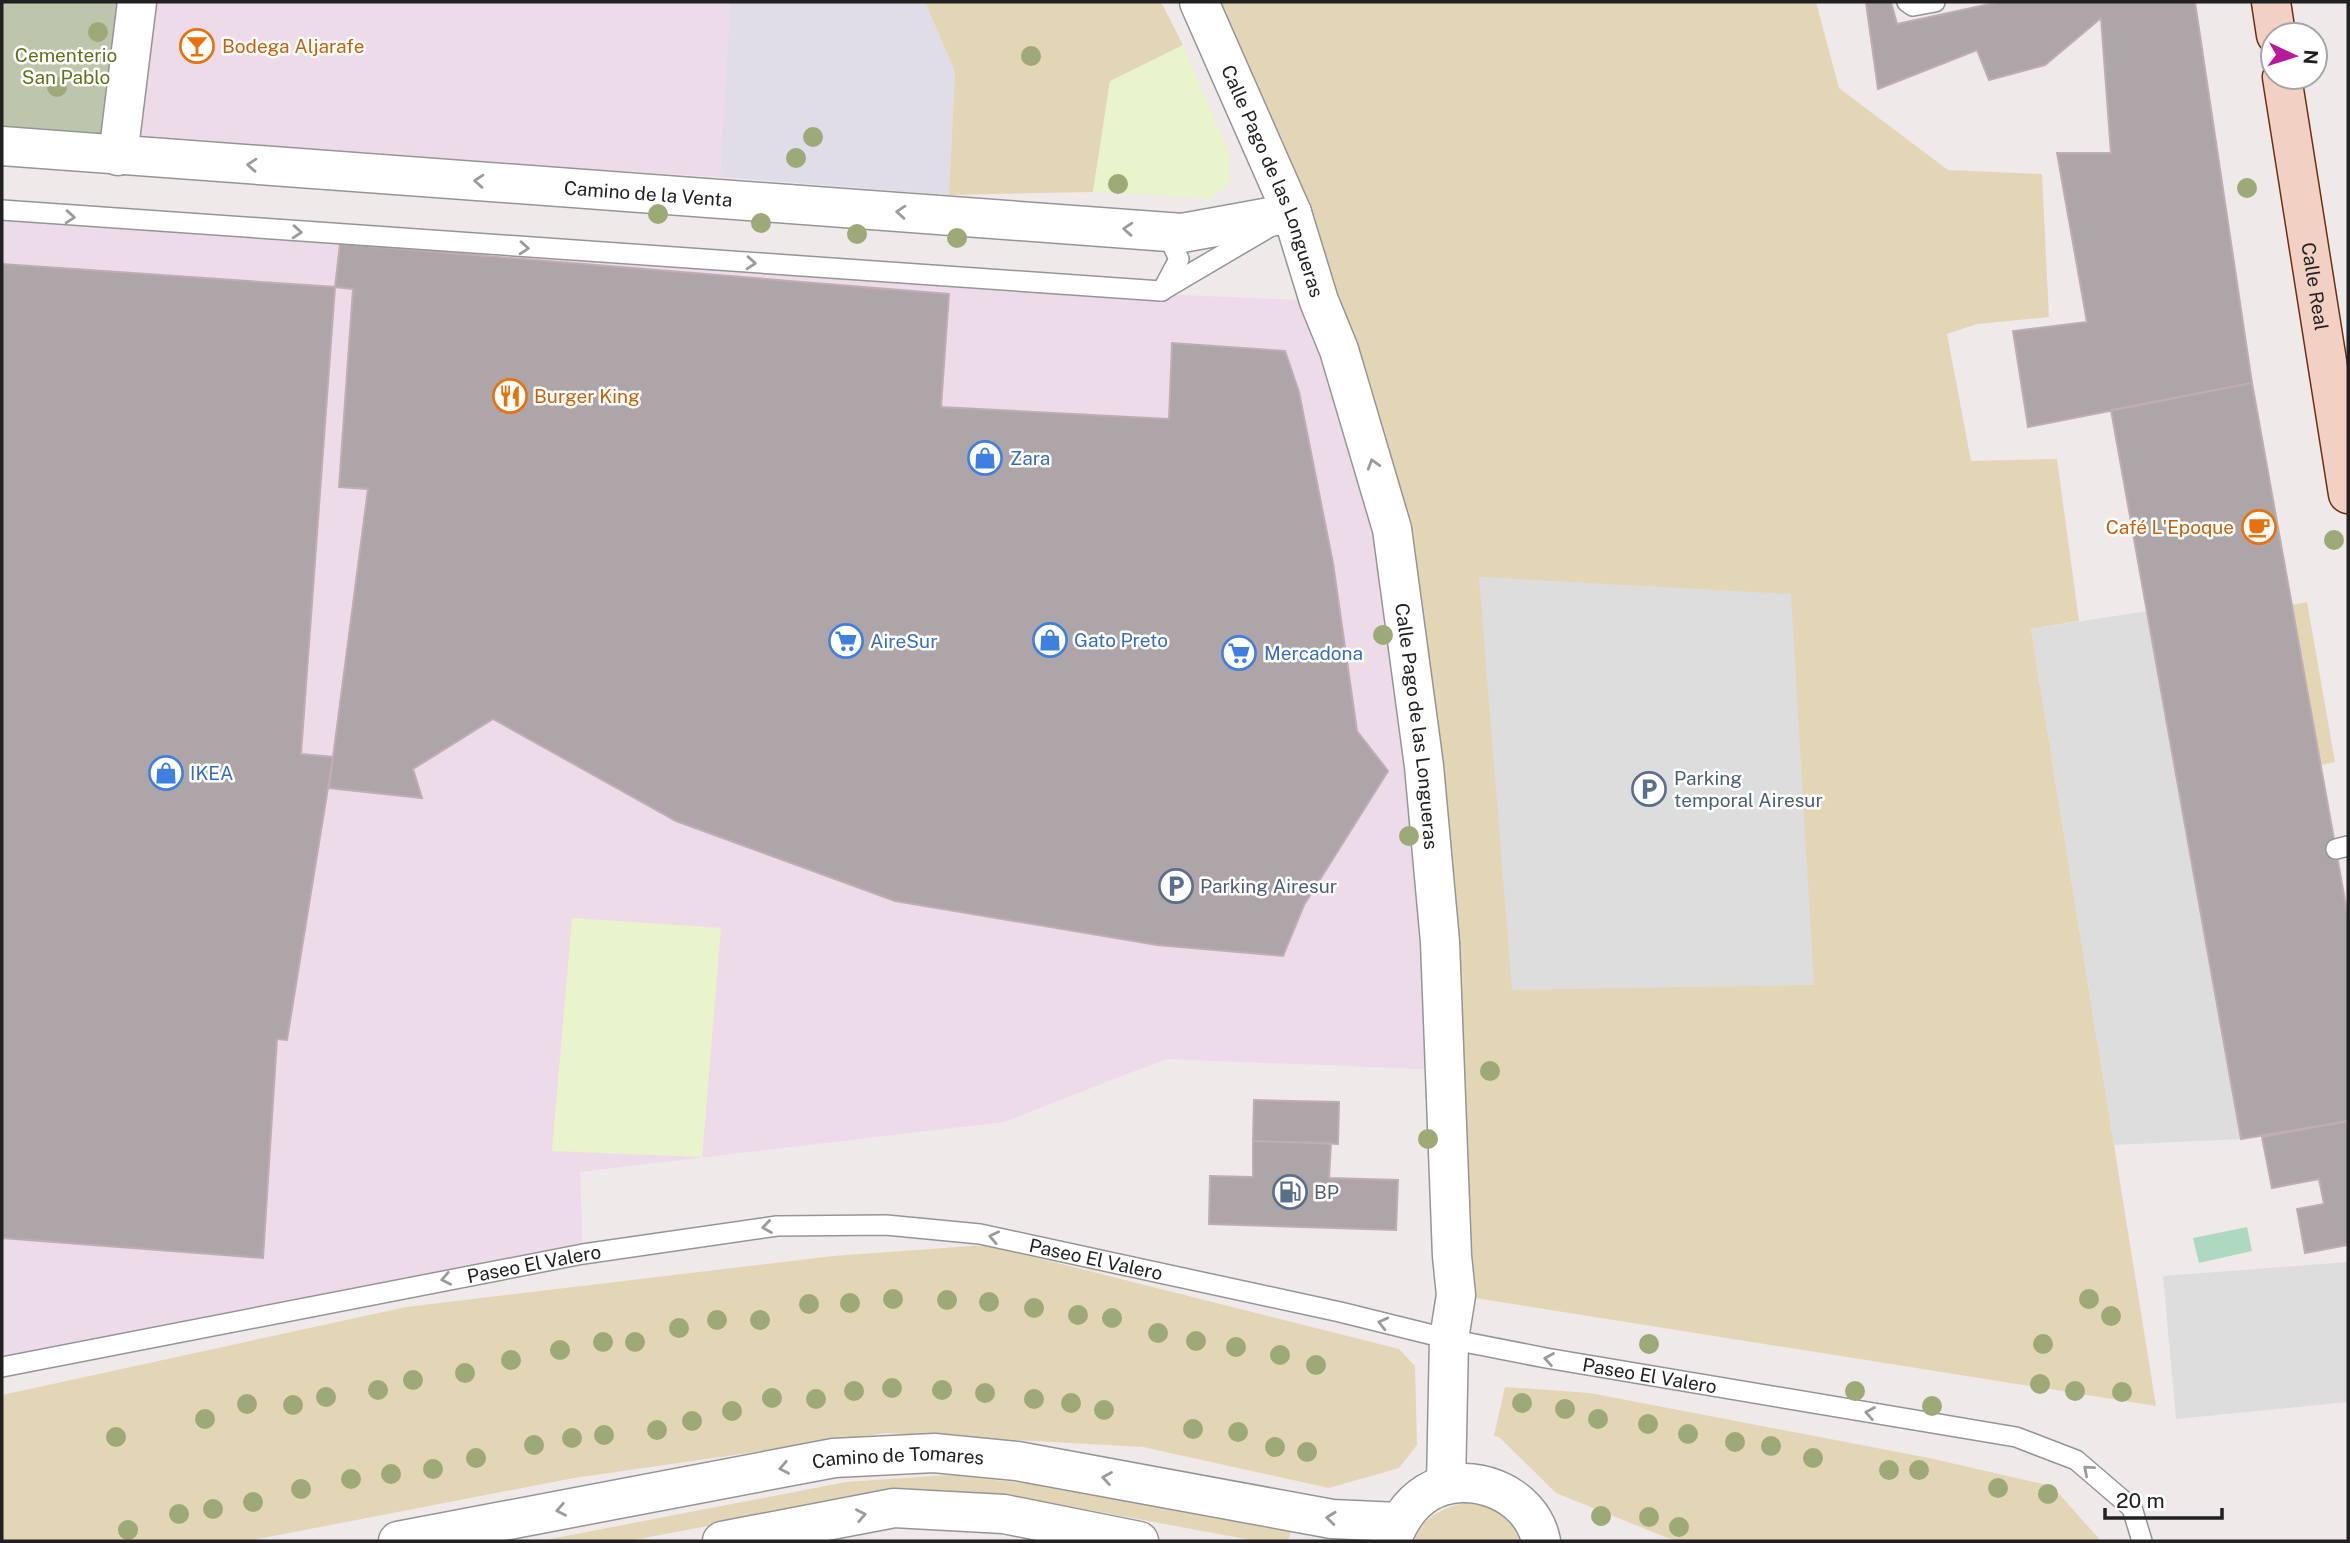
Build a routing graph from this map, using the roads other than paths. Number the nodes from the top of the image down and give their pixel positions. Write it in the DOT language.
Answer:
graph roads {
  1 [pos="137,2"];
  2 [pos="1199,2"];
  3 [pos="1907,2"];
  4 [pos="1935,2"];
  5 [pos="2271,2"];
  6 [pos="2274,21"];
  7 [pos="2285,91"];
  8 [pos="2,146"];
  9 [pos="118,156"];
  10 [pos="2,211"];
  11 [pos="1292,214"];
  12 [pos="1166,232"];
  13 [pos="1161,291"];
  14 [pos="2348,487"];
  15 [pos="1449,1339"];
  16 [pos="2,1367"];
  17 [pos="1446,1485"];
  18 [pos="1395,1532"];
  19 [pos="1546,1539"];
  20 [pos="398,1541"];
  21 [pos="722,1541"];
  22 [pos="1139,1541"];
  23 [pos="2142,1541"];
  1 -- 9 [label="street"];
  2 -- 11 [label="street, Calle Pago de las Longueras"];
  3 -- 4 [label="lane"];
  5 -- 6 [label="main road"];
  7 -- 14 [label="main road, Calle Real"];
  8 -- 9 [label="street, Camino de la Venta"];
  12 -- 9 [label="street, Camino de la Venta, one-way"];
  10 -- 13 [label="lane, one-way"];
  11 -- 12 [label="street, Camino de la Venta"];
  11 -- 13 [label="lane"];
  15 -- 11 [label="street, Calle Pago de las Longueras, one-way"];
  12 -- 13 [label="lane"];
  15 -- 16 [label="lane, Paseo El Valero, one-way"];
  15 -- 17 [label="street, Calle Pago de las Longueras"];
  23 -- 15 [label="lane, Paseo El Valero, one-way"];
  17 -- 18 [label="street"];
  17 -- 19 [label="street"];
  18 -- 20 [label="street, Camino de Tomares, one-way"];
  21 -- 22 [label="street, one-way"];
}
